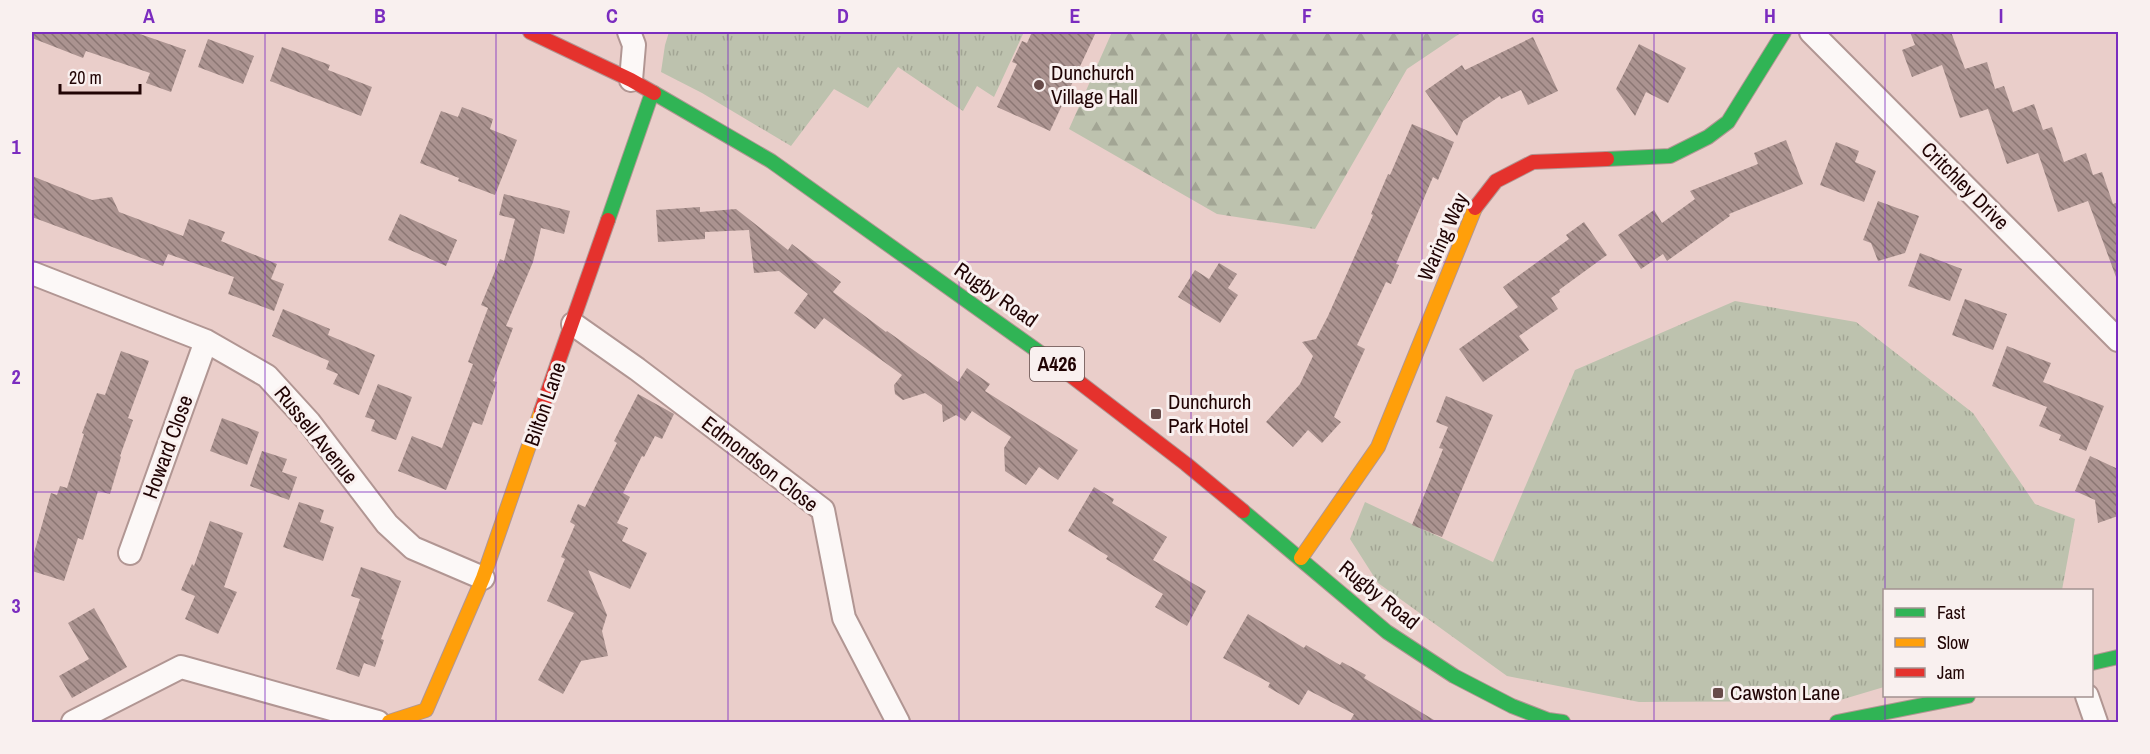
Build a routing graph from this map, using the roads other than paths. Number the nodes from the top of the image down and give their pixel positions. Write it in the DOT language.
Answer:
graph roads {
  1 [pos="530,32"];
  2 [pos="629,32"];
  3 [pos="1784,32"];
  4 [pos="1811,32"];
  5 [pos="631,80"];
  6 [pos="652,93"];
  7 [pos="32,273"];
  8 [pos="573,324"];
  9 [pos="2118,340"];
  10 [pos="206,342"];
  11 [pos="130,553"];
  12 [pos="1301,558"];
  13 [pos="483,578"];
  14 [pos="2118,657"];
  15 [pos="2093,663"];
  16 [pos="1963,697"];
  17 [pos="2087,697"];
  18 [pos="423,716"];
  19 [pos="74,723"];
  20 [pos="378,723"];
  21 [pos="389,723"];
  22 [pos="898,723"];
  23 [pos="1563,723"];
  24 [pos="1837,723"];
  25 [pos="2096,723"];
  1 -- 5 [label="street, Rugby Road / A426"];
  2 -- 5 [label="street"];
  3 -- 12 [label="street, Waring Way"];
  4 -- 9 [label="street, Critchley Drive"];
  5 -- 6 [label="street, Rugby Road / A426"];
  6 -- 8 [label="street, Bilton Lane"];
  6 -- 12 [label="street, Rugby Road / A426"];
  7 -- 10 [label="street, Russell Avenue"];
  8 -- 13 [label="street, Bilton Lane"];
  8 -- 22 [label="street, Edmondson Close"];
  10 -- 11 [label="street, Howard Close"];
  10 -- 13 [label="street, Russell Avenue"];
  12 -- 23 [label="street, Rugby Road / A426"];
  13 -- 18 [label="street, Bilton Lane"];
  14 -- 15 [label="street"];
  16 -- 24 [label="street"];
  17 -- 25 [label="street"];
  18 -- 21 [label="street, Bilton Lane"];
  19 -- 20 [label="street"];
}
